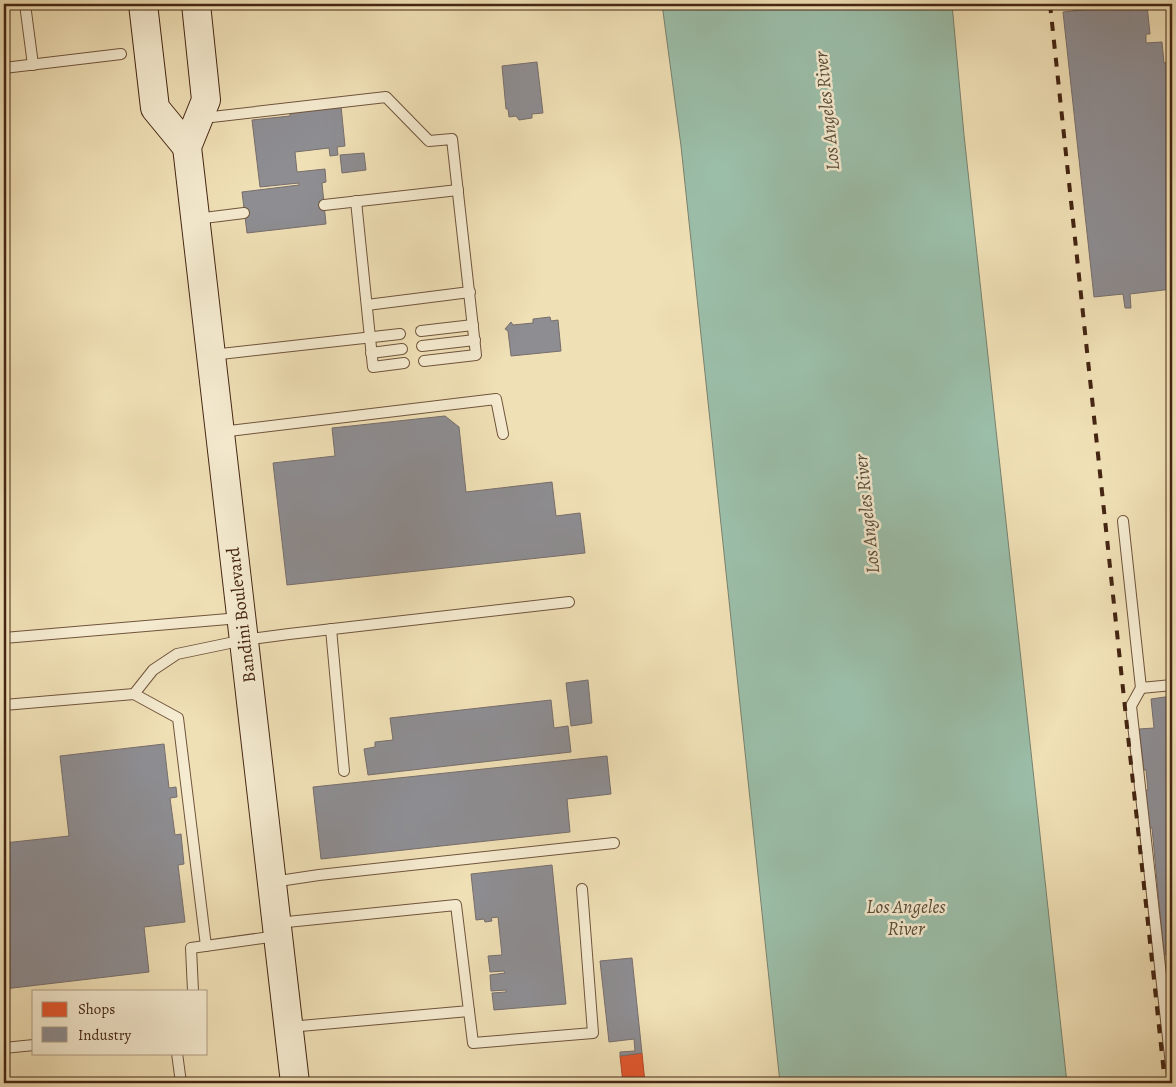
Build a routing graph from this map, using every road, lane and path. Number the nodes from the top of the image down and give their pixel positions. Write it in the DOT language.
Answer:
graph roads {
  1 [pos="25,4"];
  2 [pos="143,4"];
  3 [pos="196,4"];
  4 [pos="121,54"];
  5 [pos="33,64"];
  6 [pos="4,68"];
  7 [pos="199,118"];
  8 [pos="187,147"];
  9 [pos="458,190"];
  10 [pos="356,201"];
  11 [pos="324,204"];
  12 [pos="244,213"];
  13 [pos="195,219"];
  14 [pos="470,292"];
  15 [pos="367,305"];
  16 [pos="473,325"];
  17 [pos="420,331"];
  18 [pos="400,334"];
  19 [pos="370,337"];
  20 [pos="475,340"];
  21 [pos="422,346"];
  22 [pos="402,349"];
  23 [pos="371,352"];
  24 [pos="212,355"];
  25 [pos="424,361"];
  26 [pos="404,363"];
  27 [pos="220,432"];
  28 [pos="503,434"];
  29 [pos="1123,521"];
  30 [pos="569,602"];
  31 [pos="243,629"];
  32 [pos="331,629"];
  33 [pos="4,638"];
  34 [pos="1172,685"];
  35 [pos="1141,688"];
  36 [pos="134,694"];
  37 [pos="4,705"];
  38 [pos="344,771"];
  39 [pos="614,843"];
  40 [pos="272,882"];
  41 [pos="582,889"];
  42 [pos="277,930"];
  43 [pos="206,946"];
  44 [pos="193,990"];
  45 [pos="469,1011"];
  46 [pos="288,1027"];
  47 [pos="32,1045"];
  48 [pos="4,1048"];
  49 [pos="177,1054"];
  50 [pos="1172,1074"];
  51 [pos="181,1083"];
  52 [pos="295,1083"];
  1 -- 5 [label="lane"];
  2 -- 8 [label="main road"];
  3 -- 7 [label="main road, Bandini Boulevard"];
  4 -- 5 [label="lane"];
  5 -- 6 [label="lane"];
  7 -- 8 [label="main road, Bandini Boulevard"];
  7 -- 9 [label="lane"];
  8 -- 13 [label="main road, Bandini Boulevard"];
  9 -- 10 [label="lane"];
  9 -- 14 [label="lane"];
  10 -- 11 [label="lane"];
  10 -- 15 [label="lane"];
  12 -- 13 [label="lane"];
  13 -- 24 [label="main road, Bandini Boulevard"];
  14 -- 15 [label="lane"];
  14 -- 16 [label="lane"];
  15 -- 19 [label="lane"];
  16 -- 17 [label="lane"];
  16 -- 20 [label="lane"];
  18 -- 19 [label="lane"];
  19 -- 23 [label="lane"];
  19 -- 24 [label="lane"];
  20 -- 21 [label="lane"];
  20 -- 25 [label="lane"];
  22 -- 23 [label="lane"];
  23 -- 26 [label="lane"];
  24 -- 27 [label="main road, Bandini Boulevard"];
  27 -- 28 [label="lane"];
  27 -- 31 [label="main road, Bandini Boulevard"];
  29 -- 35 [label="lane"];
  30 -- 32 [label="lane"];
  31 -- 32 [label="lane"];
  31 -- 33 [label="lane"];
  31 -- 36 [label="lane"];
  31 -- 40 [label="main road, Bandini Boulevard"];
  32 -- 38 [label="lane"];
  34 -- 35 [label="lane"];
  35 -- 50 [label="lane"];
  36 -- 37 [label="lane"];
  36 -- 43 [label="lane"];
  39 -- 40 [label="lane"];
  40 -- 42 [label="main road, Bandini Boulevard"];
  41 -- 45 [label="lane"];
  42 -- 43 [label="lane"];
  42 -- 45 [label="lane"];
  42 -- 46 [label="main road, Bandini Boulevard"];
  43 -- 44 [label="lane"];
  45 -- 46 [label="lane"];
  46 -- 52 [label="main road, Bandini Boulevard"];
  47 -- 48 [label="lane"];
  49 -- 51 [label="lane"];
}
